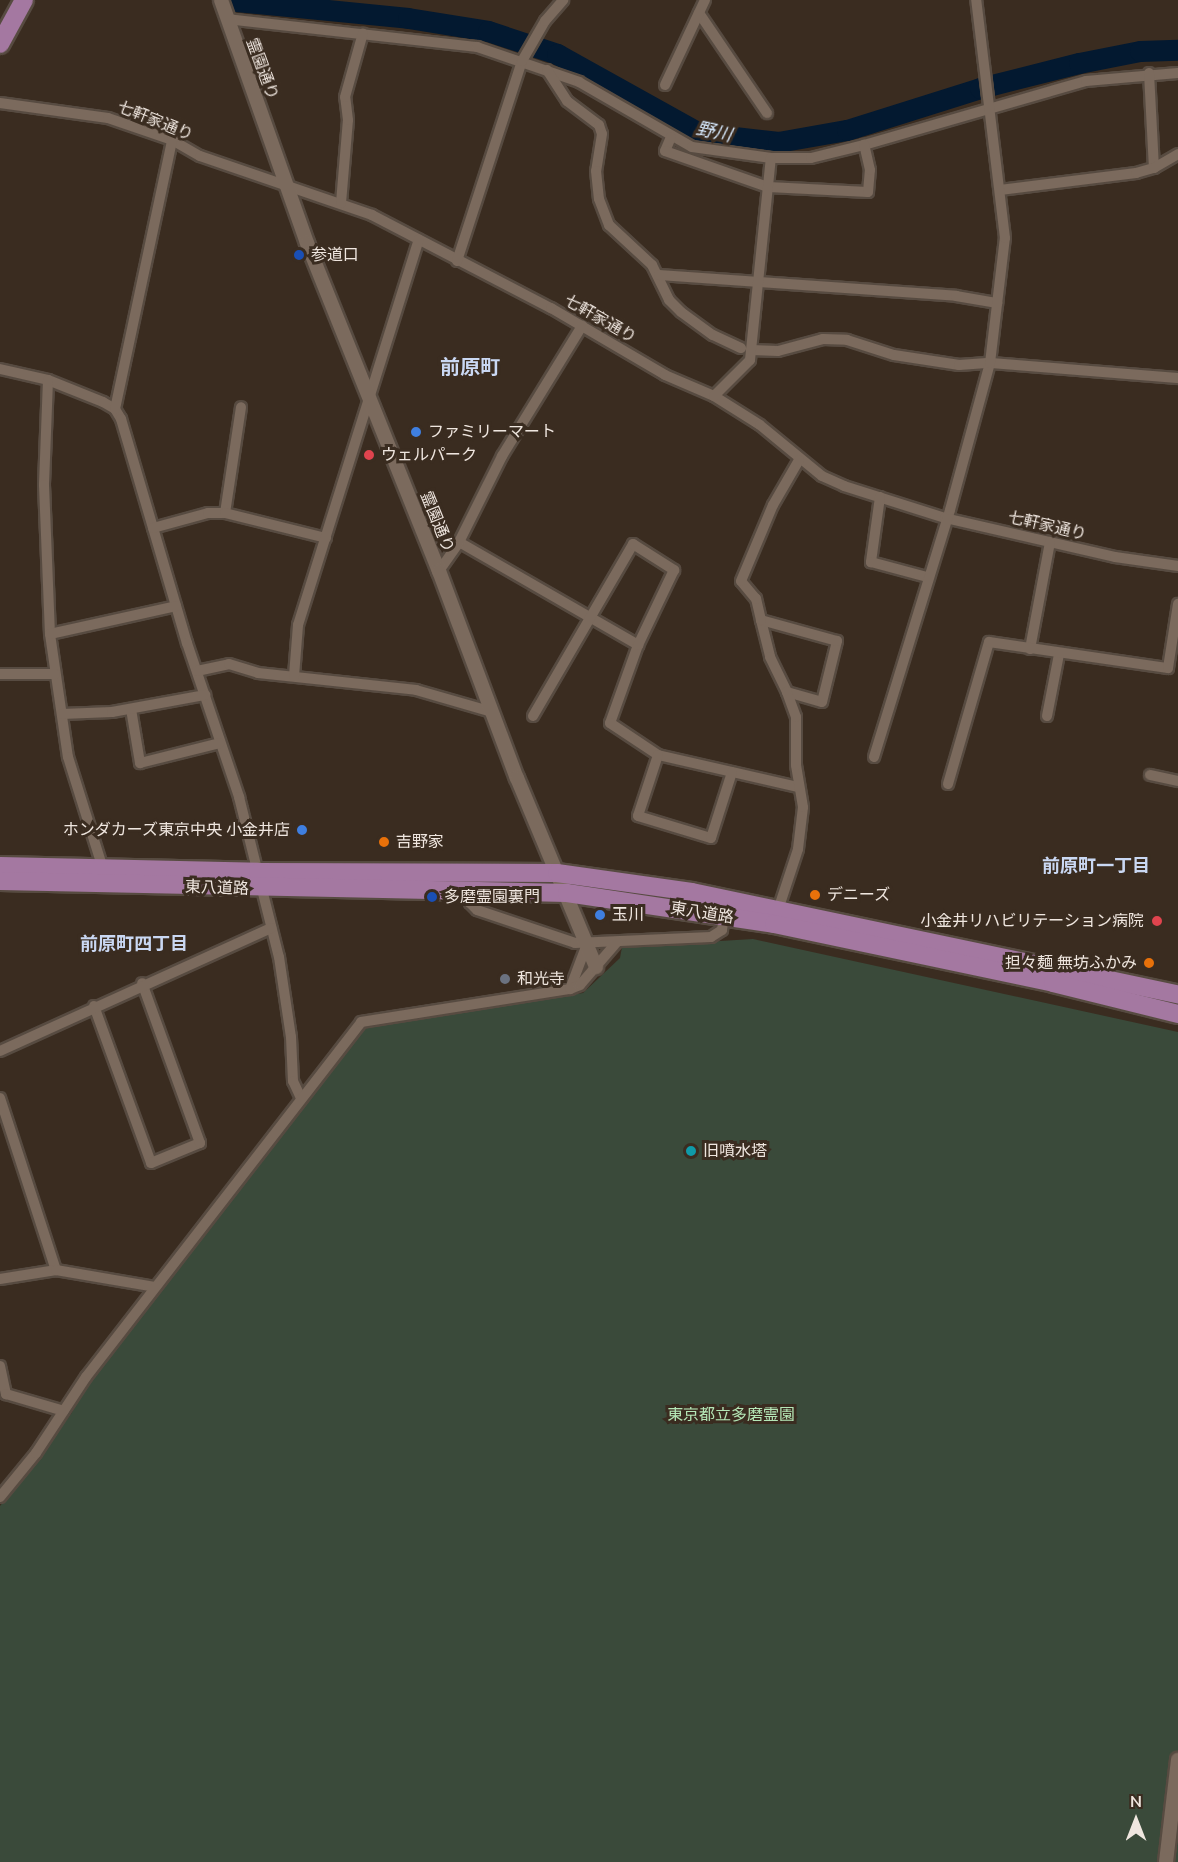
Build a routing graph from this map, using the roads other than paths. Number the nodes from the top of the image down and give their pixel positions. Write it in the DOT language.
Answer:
graph roads {
  1 [pos="23,0"];
  2 [pos="221,0"];
  3 [pos="563,0"];
  4 [pos="705,0"];
  5 [pos="976,0"];
  6 [pos="699,13"];
  7 [pos="227,19"];
  8 [pos="363,33"];
  9 [pos="0,44"];
  10 [pos="522,61"];
  11 [pos="547,70"];
  12 [pos="1149,72"];
  13 [pos="1178,73"];
  14 [pos="666,85"];
  15 [pos="0,103"];
  16 [pos="989,108"];
  17 [pos="767,113"];
  18 [pos="671,137"];
  19 [pos="172,140"];
  20 [pos="864,145"];
  21 [pos="1178,154"];
  22 [pos="771,158"];
  23 [pos="1154,168"];
  24 [pos="288,187"];
  25 [pos="768,187"];
  26 [pos="1000,190"];
  27 [pos="341,203"];
  28 [pos="419,240"];
  29 [pos="457,261"];
  30 [pos="659,274"];
  31 [pos="759,282"];
  32 [pos="997,303"];
  33 [pos="582,326"];
  34 [pos="746,349"];
  35 [pos="990,363"];
  36 [pos="0,369"];
  37 [pos="1178,378"];
  38 [pos="48,380"];
  39 [pos="369,395"];
  40 [pos="714,396"];
  41 [pos="241,407"];
  42 [pos="116,409"];
  43 [pos="799,459"];
  44 [pos="880,497"];
  45 [pos="225,513"];
  46 [pos="945,518"];
  47 [pos="153,528"];
  48 [pos="326,538"];
  49 [pos="459,542"];
  50 [pos="1050,542"];
  51 [pos="1178,566"];
  52 [pos="440,571"];
  53 [pos="927,577"];
  54 [pos="1178,604"];
  55 [pos="176,606"];
  56 [pos="590,616"];
  57 [pos="760,620"];
  58 [pos="50,634"];
  59 [pos="638,645"];
  60 [pos="1030,649"];
  61 [pos="1059,654"];
  62 [pos="197,671"];
  63 [pos="0,674"];
  64 [pos="55,674"];
  65 [pos="294,676"];
  66 [pos="787,692"];
  67 [pos="205,695"];
  68 [pos="130,709"];
  69 [pos="492,712"];
  70 [pos="62,714"];
  71 [pos="533,716"];
  72 [pos="1047,716"];
  73 [pos="220,743"];
  74 [pos="658,755"];
  75 [pos="874,757"];
  76 [pos="732,772"];
  77 [pos="1150,775"];
  78 [pos="1178,781"];
  79 [pos="948,784"];
  80 [pos="798,787"];
  81 [pos="0,867"];
  82 [pos="103,869"];
  83 [pos="557,873"];
  84 [pos="0,881"];
  85 [pos="260,881"];
  86 [pos="470,890"];
  87 [pos="567,893"];
  88 [pos="778,910"];
  89 [pos="724,916"];
  90 [pos="271,928"];
  91 [pos="618,942"];
  92 [pos="587,943"];
  93 [pos="596,967"];
  94 [pos="142,983"];
  95 [pos="570,989"];
  96 [pos="1178,994"];
  97 [pos="94,1006"];
  98 [pos="1178,1014"];
  99 [pos="0,1051"];
  100 [pos="0,1098"];
  101 [pos="301,1098"];
  102 [pos="56,1270"];
  103 [pos="0,1279"];
  104 [pos="155,1287"];
  105 [pos="0,1366"];
  106 [pos="64,1412"];
  107 [pos="0,1497"];
  108 [pos="1178,1760"];
  109 [pos="1166,1862"];
  1 -- 9 [label="main road"];
  2 -- 7 [label="street, 霊園通り"];
  3 -- 10 [label="street"];
  4 -- 6 [label="street"];
  5 -- 16 [label="street"];
  6 -- 14 [label="street"];
  6 -- 17 [label="street"];
  7 -- 8 [label="street"];
  7 -- 24 [label="street, 霊園通り"];
  8 -- 10 [label="street"];
  8 -- 27 [label="street"];
  10 -- 11 [label="street"];
  10 -- 29 [label="street"];
  11 -- 18 [label="street"];
  11 -- 30 [label="street"];
  12 -- 13 [label="street"];
  12 -- 16 [label="street"];
  12 -- 23 [label="street"];
  15 -- 19 [label="street, 七軒家通り"];
  16 -- 20 [label="street"];
  16 -- 26 [label="street"];
  18 -- 22 [label="street"];
  18 -- 25 [label="street"];
  19 -- 24 [label="street, 七軒家通り"];
  19 -- 42 [label="street"];
  20 -- 22 [label="street"];
  20 -- 25 [label="street"];
  21 -- 23 [label="street"];
  22 -- 25 [label="street"];
  23 -- 26 [label="street"];
  24 -- 27 [label="street, 七軒家通り"];
  24 -- 39 [label="street, 霊園通り"];
  25 -- 31 [label="street"];
  26 -- 32 [label="street"];
  27 -- 28 [label="street, 七軒家通り"];
  28 -- 29 [label="street, 七軒家通り"];
  28 -- 39 [label="street"];
  29 -- 33 [label="street, 七軒家通り"];
  30 -- 31 [label="street"];
  30 -- 34 [label="street"];
  31 -- 32 [label="street"];
  31 -- 34 [label="street"];
  32 -- 35 [label="street"];
  33 -- 40 [label="street, 七軒家通り"];
  33 -- 49 [label="street"];
  34 -- 35 [label="street"];
  34 -- 40 [label="street"];
  35 -- 37 [label="street"];
  35 -- 46 [label="street"];
  36 -- 38 [label="street"];
  38 -- 42 [label="street"];
  38 -- 58 [label="street"];
  39 -- 48 [label="street"];
  39 -- 52 [label="street, 霊園通り"];
  40 -- 43 [label="street, 七軒家通り"];
  41 -- 45 [label="street"];
  42 -- 47 [label="street"];
  43 -- 44 [label="street, 七軒家通り"];
  43 -- 57 [label="street"];
  44 -- 46 [label="street, 七軒家通り"];
  44 -- 53 [label="street"];
  45 -- 47 [label="street"];
  45 -- 48 [label="street"];
  46 -- 50 [label="street, 七軒家通り"];
  46 -- 53 [label="street"];
  47 -- 55 [label="street"];
  48 -- 65 [label="street"];
  49 -- 52 [label="street"];
  49 -- 56 [label="street"];
  50 -- 51 [label="street, 七軒家通り"];
  50 -- 60 [label="street"];
  52 -- 69 [label="street, 霊園通り"];
  53 -- 75 [label="street"];
  54 -- 61 [label="street"];
  55 -- 58 [label="street"];
  55 -- 62 [label="street"];
  56 -- 59 [label="street"];
  56 -- 59 [label="street"];
  56 -- 71 [label="street"];
  57 -- 66 [label="street"];
  57 -- 66 [label="street"];
  58 -- 64 [label="street"];
  59 -- 74 [label="street"];
  60 -- 61 [label="street"];
  60 -- 79 [label="street"];
  61 -- 72 [label="street"];
  62 -- 65 [label="street"];
  62 -- 67 [label="street"];
  63 -- 64 [label="street"];
  64 -- 70 [label="street"];
  65 -- 69 [label="street"];
  66 -- 80 [label="street"];
  67 -- 68 [label="street"];
  67 -- 73 [label="street"];
  68 -- 70 [label="street"];
  68 -- 73 [label="street"];
  69 -- 83 [label="street, 霊園通り"];
  70 -- 82 [label="street"];
  73 -- 85 [label="street"];
  74 -- 76 [label="street"];
  74 -- 76 [label="street"];
  76 -- 80 [label="street"];
  77 -- 78 [label="street"];
  80 -- 88 [label="street"];
  81 -- 82 [label="main road, 東八道路"];
  82 -- 85 [label="main road, 東八道路"];
  83 -- 85 [label="main road, 東八道路"];
  83 -- 87 [label="street, 霊園通り"];
  83 -- 88 [label="main road, 東八道路"];
  84 -- 85 [label="main road, 東八道路"];
  85 -- 86 [label="main road, 東八道路"];
  85 -- 90 [label="street"];
  86 -- 87 [label="main road, 東八道路"];
  86 -- 92 [label="street"];
  87 -- 89 [label="main road, 東八道路"];
  87 -- 92 [label="street, 霊園通り"];
  88 -- 96 [label="main road, 東八道路"];
  89 -- 91 [label="street"];
  89 -- 98 [label="main road, 東八道路"];
  90 -- 94 [label="street"];
  90 -- 101 [label="street"];
  91 -- 92 [label="street"];
  91 -- 93 [label="street"];
  92 -- 93 [label="street, 霊園通り"];
  92 -- 95 [label="street"];
  93 -- 95 [label="street"];
  94 -- 97 [label="street"];
  94 -- 97 [label="street"];
  95 -- 101 [label="street"];
  97 -- 99 [label="street"];
  100 -- 102 [label="street"];
  101 -- 104 [label="street"];
  102 -- 103 [label="street"];
  102 -- 104 [label="street"];
  104 -- 106 [label="street"];
  105 -- 106 [label="street"];
  106 -- 107 [label="street"];
  108 -- 109 [label="street"];
}
